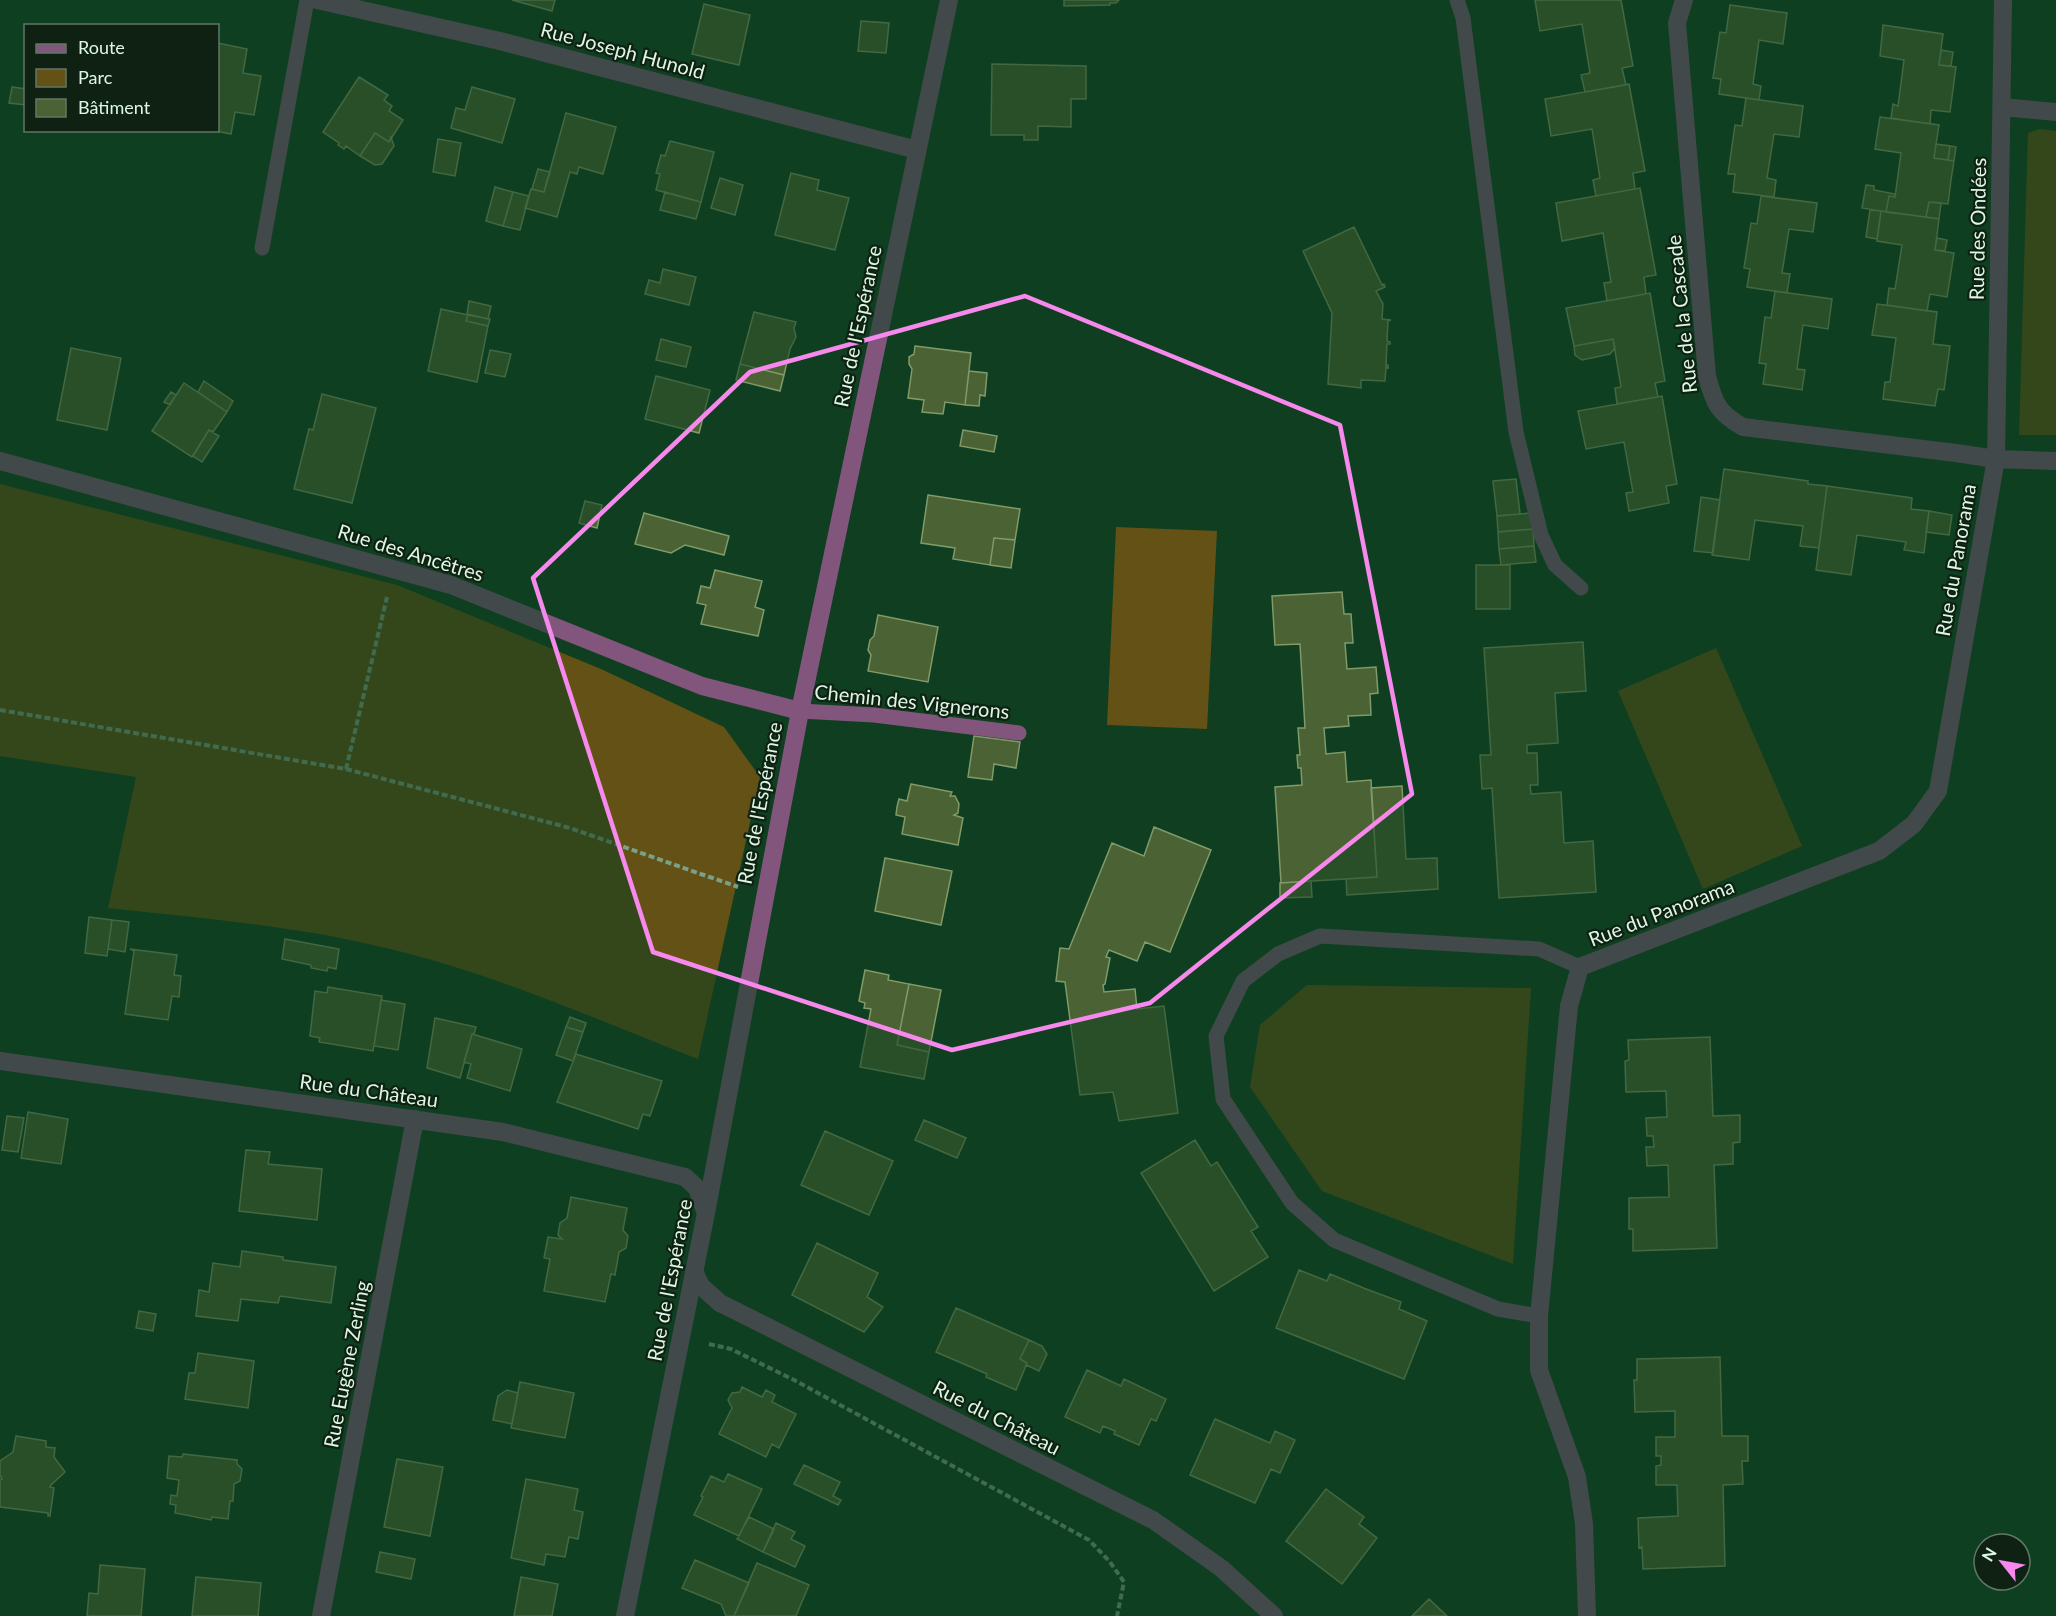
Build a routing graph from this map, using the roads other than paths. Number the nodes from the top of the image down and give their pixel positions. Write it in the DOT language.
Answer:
graph roads {
  1 [pos="307,0"];
  2 [pos="316,0"];
  3 [pos="949,0"];
  4 [pos="1458,0"];
  5 [pos="1684,0"];
  6 [pos="2003,0"];
  7 [pos="2002,107"];
  8 [pos="2056,112"];
  9 [pos="917,150"];
  10 [pos="262,248"];
  11 [pos="1996,459"];
  12 [pos="0,461"];
  13 [pos="2056,461"];
  14 [pos="1581,588"];
  15 [pos="800,711"];
  16 [pos="1019,733"];
  17 [pos="1580,967"];
  18 [pos="0,1060"];
  19 [pos="415,1119"];
  20 [pos="706,1213"];
  21 [pos="694,1271"];
  22 [pos="1539,1316"];
  23 [pos="321,1616"];
  24 [pos="625,1616"];
  25 [pos="1274,1616"];
  26 [pos="1587,1616"];
  1 -- 10 [label="lane"];
  2 -- 9 [label="street, Rue Joseph Hunold"];
  3 -- 9 [label="street, Rue de l'Espérance"];
  4 -- 14 [label="lane"];
  5 -- 11 [label="street, Rue de la Cascade"];
  6 -- 7 [label="street, Rue des Ondées"];
  7 -- 8 [label="street"];
  7 -- 11 [label="street, Rue des Ondées"];
  9 -- 15 [label="street, Rue de l'Espérance"];
  11 -- 13 [label="street, Rue de la Cascade"];
  11 -- 17 [label="street, Rue du Panorama"];
  12 -- 15 [label="street, Rue des Ancêtres"];
  15 -- 16 [label="lane, Chemin des Vignerons"];
  15 -- 20 [label="street, Rue de l'Espérance"];
  17 -- 22 [label="street, Rue du Panorama"];
  17 -- 22 [label="lane"];
  18 -- 19 [label="street, Rue du Château"];
  19 -- 20 [label="street, Rue du Château"];
  19 -- 23 [label="street, Rue Eugène Zerling"];
  20 -- 21 [label="street, Rue de l'Espérance"];
  21 -- 24 [label="street, Rue de l'Espérance"];
  21 -- 25 [label="street, Rue du Château"];
  22 -- 26 [label="street, Rue du Panorama"];
}
